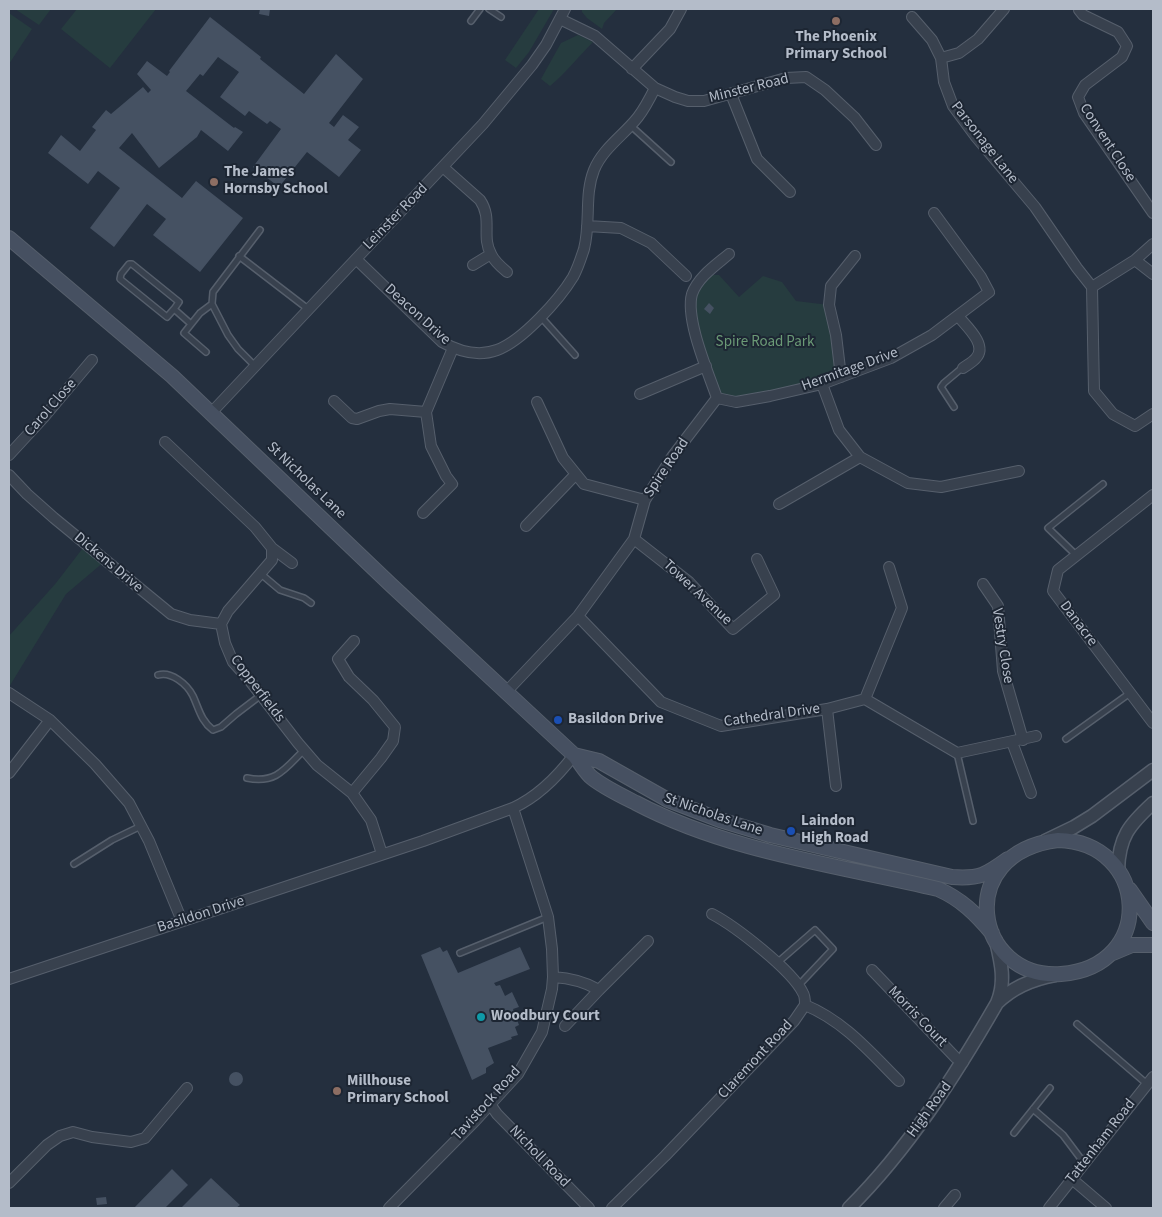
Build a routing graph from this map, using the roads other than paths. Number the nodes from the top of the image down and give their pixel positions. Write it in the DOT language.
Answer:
graph roads {
  1 [pos="480,9"];
  2 [pos="489,9"];
  3 [pos="565,9"];
  4 [pos="681,9"];
  5 [pos="1004,9"];
  6 [pos="1079,10"];
  7 [pos="500,17"];
  8 [pos="912,17"];
  9 [pos="560,19"];
  10 [pos="471,21"];
  11 [pos="941,58"];
  12 [pos="632,69"];
  13 [pos="655,88"];
  14 [pos="731,94"];
  15 [pos="630,125"];
  16 [pos="876,145"];
  17 [pos="671,162"];
  18 [pos="444,168"];
  19 [pos="790,192"];
  20 [pos="934,213"];
  21 [pos="1153,213"];
  22 [pos="587,226"];
  23 [pos="260,230"];
  24 [pos="9,238"];
  25 [pos="1153,244"];
  26 [pos="491,254"];
  27 [pos="729,254"];
  28 [pos="239,256"];
  29 [pos="855,256"];
  30 [pos="356,259"];
  31 [pos="1135,260"];
  32 [pos="473,265"];
  33 [pos="507,272"];
  34 [pos="1153,274"];
  35 [pos="686,276"];
  36 [pos="1092,287"];
  37 [pos="212,304"];
  38 [pos="174,309"];
  39 [pos="309,309"];
  40 [pos="958,316"];
  41 [pos="541,317"];
  42 [pos="191,324"];
  43 [pos="453,348"];
  44 [pos="206,352"];
  45 [pos="575,355"];
  46 [pos="92,360"];
  47 [pos="256,366"];
  48 [pos="706,366"];
  49 [pos="963,368"];
  50 [pos="841,377"];
  51 [pos="822,384"];
  52 [pos="640,394"];
  53 [pos="717,398"];
  54 [pos="334,401"];
  55 [pos="536,402"];
  56 [pos="954,407"];
  57 [pos="426,412"];
  58 [pos="211,413"];
  59 [pos="1153,414"];
  60 [pos="165,442"];
  61 [pos="9,455"];
  62 [pos="860,457"];
  63 [pos="1019,471"];
  64 [pos="576,474"];
  65 [pos="9,475"];
  66 [pos="1103,484"];
  67 [pos="1153,495"];
  68 [pos="645,500"];
  69 [pos="779,504"];
  70 [pos="423,513"];
  71 [pos="526,526"];
  72 [pos="634,539"];
  73 [pos="272,548"];
  74 [pos="1076,555"];
  75 [pos="757,559"];
  76 [pos="292,563"];
  77 [pos="889,567"];
  78 [pos="262,574"];
  79 [pos="983,584"];
  80 [pos="311,603"];
  81 [pos="578,616"];
  82 [pos="221,624"];
  83 [pos="354,642"];
  84 [pos="158,676"];
  85 [pos="507,691"];
  86 [pos="9,693"];
  87 [pos="1130,693"];
  88 [pos="261,695"];
  89 [pos="865,699"];
  90 [pos="827,709"];
  91 [pos="50,720"];
  92 [pos="1153,723"];
  93 [pos="1036,736"];
  94 [pos="1066,739"];
  95 [pos="1023,740"];
  96 [pos="1012,742"];
  97 [pos="304,750"];
  98 [pos="957,753"];
  99 [pos="574,755"];
  100 [pos="1153,770"];
  101 [pos="9,772"];
  102 [pos="246,778"];
  103 [pos="836,786"];
  104 [pos="352,793"];
  105 [pos="1031,793"];
  106 [pos="1153,803"];
  107 [pos="513,808"];
  108 [pos="973,821"];
  109 [pos="141,826"];
  110 [pos="1043,842"];
  111 [pos="382,854"];
  112 [pos="1008,859"];
  113 [pos="74,864"];
  114 [pos="1120,874"];
  115 [pos="712,914"];
  116 [pos="548,917"];
  117 [pos="182,921"];
  118 [pos="1153,923"];
  119 [pos="993,936"];
  120 [pos="648,941"];
  121 [pos="1153,945"];
  122 [pos="460,953"];
  123 [pos="1111,955"];
  124 [pos="776,963"];
  125 [pos="872,970"];
  126 [pos="1060,974"];
  127 [pos="553,977"];
  128 [pos="9,979"];
  129 [pos="797,986"];
  130 [pos="599,990"];
  131 [pos="997,1003"];
  132 [pos="805,1005"];
  133 [pos="1077,1024"];
  134 [pos="565,1026"];
  135 [pos="962,1062"];
  136 [pos="1150,1080"];
  137 [pos="899,1081"];
  138 [pos="187,1088"];
  139 [pos="1050,1088"];
  140 [pos="490,1104"];
  141 [pos="1034,1109"];
  142 [pos="1014,1133"];
  143 [pos="1084,1163"];
  144 [pos="1072,1180"];
  145 [pos="9,1183"];
  146 [pos="956,1195"];
  147 [pos="390,1208"];
  148 [pos="589,1208"];
  149 [pos="612,1208"];
  150 [pos="849,1208"];
  151 [pos="944,1208"];
  152 [pos="1049,1208"];
  153 [pos="1106,1208"];
  1 -- 10 [label="lane"];
  2 -- 7 [label="lane"];
  3 -- 9 [label="street, Leinster Road"];
  4 -- 12 [label="street"];
  5 -- 11 [label="street"];
  6 -- 21 [label="street, Convent Close"];
  8 -- 11 [label="street"];
  9 -- 12 [label="street, Minster Road"];
  9 -- 18 [label="street, Leinster Road"];
  11 -- 36 [label="street, Parsonage Lane"];
  12 -- 13 [label="street, Minster Road"];
  13 -- 14 [label="street, Minster Road"];
  13 -- 15 [label="street, Deacon Drive"];
  14 -- 16 [label="street, Minster Road"];
  14 -- 19 [label="street"];
  15 -- 17 [label="lane"];
  15 -- 22 [label="street, Deacon Drive"];
  18 -- 26 [label="street"];
  18 -- 30 [label="street, Leinster Road"];
  20 -- 40 [label="street, Hermitage Drive"];
  22 -- 35 [label="street"];
  22 -- 41 [label="street, Deacon Drive"];
  23 -- 28 [label="lane"];
  24 -- 58 [label="main road, St Nicholas Lane"];
  25 -- 31 [label="street"];
  26 -- 32 [label="street"];
  26 -- 33 [label="street"];
  27 -- 48 [label="street"];
  28 -- 37 [label="lane"];
  28 -- 39 [label="lane"];
  29 -- 50 [label="street"];
  30 -- 39 [label="street, Leinster Road"];
  30 -- 43 [label="street, Deacon Drive"];
  31 -- 34 [label="street"];
  31 -- 36 [label="street"];
  36 -- 59 [label="street"];
  37 -- 42 [label="lane"];
  37 -- 47 [label="lane"];
  38 -- 38 [label="lane"];
  38 -- 42 [label="lane"];
  39 -- 47 [label="street, Leinster Road"];
  40 -- 49 [label="street"];
  40 -- 50 [label="street, Hermitage Drive"];
  41 -- 43 [label="street, Deacon Drive"];
  41 -- 45 [label="lane"];
  42 -- 44 [label="lane"];
  43 -- 57 [label="street"];
  46 -- 61 [label="street, Carol Close"];
  47 -- 58 [label="street, Leinster Road"];
  48 -- 52 [label="street"];
  48 -- 53 [label="street"];
  49 -- 56 [label="lane"];
  50 -- 51 [label="street, Hermitage Drive"];
  51 -- 53 [label="street, Hermitage Drive"];
  51 -- 62 [label="street"];
  53 -- 68 [label="street, Spire Road"];
  54 -- 57 [label="street"];
  55 -- 64 [label="street"];
  57 -- 70 [label="street"];
  58 -- 85 [label="main road, St Nicholas Lane"];
  60 -- 73 [label="street"];
  62 -- 63 [label="street"];
  62 -- 69 [label="street"];
  64 -- 68 [label="street"];
  64 -- 71 [label="street"];
  65 -- 82 [label="street, Dickens Drive"];
  66 -- 74 [label="lane"];
  67 -- 74 [label="street, Danacre"];
  68 -- 72 [label="street, Spire Road"];
  72 -- 75 [label="street, Tower Avenue"];
  72 -- 81 [label="street, Spire Road"];
  73 -- 76 [label="street"];
  73 -- 78 [label="street"];
  74 -- 87 [label="street, Danacre"];
  77 -- 89 [label="street"];
  78 -- 80 [label="lane"];
  78 -- 82 [label="street"];
  79 -- 95 [label="street, Vestry Close"];
  81 -- 85 [label="street, Spire Road"];
  81 -- 90 [label="street, Cathedral Drive"];
  82 -- 88 [label="street, Copperfields"];
  83 -- 104 [label="street"];
  84 -- 88 [label="lane"];
  85 -- 99 [label="main road, St Nicholas Lane"];
  86 -- 91 [label="street"];
  87 -- 92 [label="street, Danacre"];
  87 -- 94 [label="lane"];
  88 -- 97 [label="street, Copperfields"];
  89 -- 90 [label="street, Cathedral Drive"];
  89 -- 98 [label="street"];
  90 -- 103 [label="street"];
  91 -- 101 [label="street"];
  91 -- 109 [label="street"];
  93 -- 95 [label="street"];
  95 -- 96 [label="street"];
  96 -- 98 [label="street"];
  96 -- 105 [label="street"];
  97 -- 102 [label="lane"];
  97 -- 104 [label="street, Copperfields"];
  98 -- 108 [label="lane"];
  99 -- 107 [label="street, Basildon Drive"];
  99 -- 112 [label="main road, St Nicholas Lane"];
  99 -- 119 [label="main road, St Nicholas Lane"];
  100 -- 110 [label="street"];
  104 -- 111 [label="street, Copperfields"];
  106 -- 114 [label="street"];
  107 -- 111 [label="street, Basildon Drive"];
  107 -- 116 [label="street, Tavistock Road"];
  109 -- 113 [label="lane"];
  109 -- 117 [label="street"];
  110 -- 112 [label="main road"];
  110 -- 114 [label="main road"];
  111 -- 117 [label="street, Basildon Drive"];
  112 -- 119 [label="main road"];
  114 -- 118 [label="main road"];
  114 -- 123 [label="main road"];
  115 -- 124 [label="street"];
  116 -- 122 [label="lane"];
  116 -- 127 [label="street, Tavistock Road"];
  117 -- 128 [label="street, Basildon Drive"];
  119 -- 126 [label="main road"];
  119 -- 131 [label="street, High Road"];
  120 -- 130 [label="street"];
  121 -- 123 [label="main road"];
  123 -- 126 [label="main road"];
  124 -- 129 [label="street"];
  124 -- 129 [label="lane"];
  125 -- 135 [label="street, Morris Court"];
  126 -- 131 [label="street, High Road"];
  127 -- 130 [label="street"];
  127 -- 140 [label="street, Tavistock Road"];
  129 -- 132 [label="street"];
  130 -- 134 [label="street"];
  131 -- 135 [label="street, High Road"];
  132 -- 137 [label="street"];
  132 -- 149 [label="street, Claremont Road"];
  133 -- 136 [label="lane"];
  135 -- 150 [label="street, High Road"];
  136 -- 143 [label="street, Tattenham Road"];
  138 -- 145 [label="street"];
  139 -- 141 [label="lane"];
  140 -- 147 [label="street, Tavistock Road"];
  140 -- 148 [label="street, Nicholl Road"];
  141 -- 142 [label="lane"];
  141 -- 143 [label="lane"];
  143 -- 144 [label="street, Tattenham Road"];
  144 -- 152 [label="street, Tattenham Road"];
  144 -- 153 [label="street"];
  146 -- 151 [label="street"];
}
